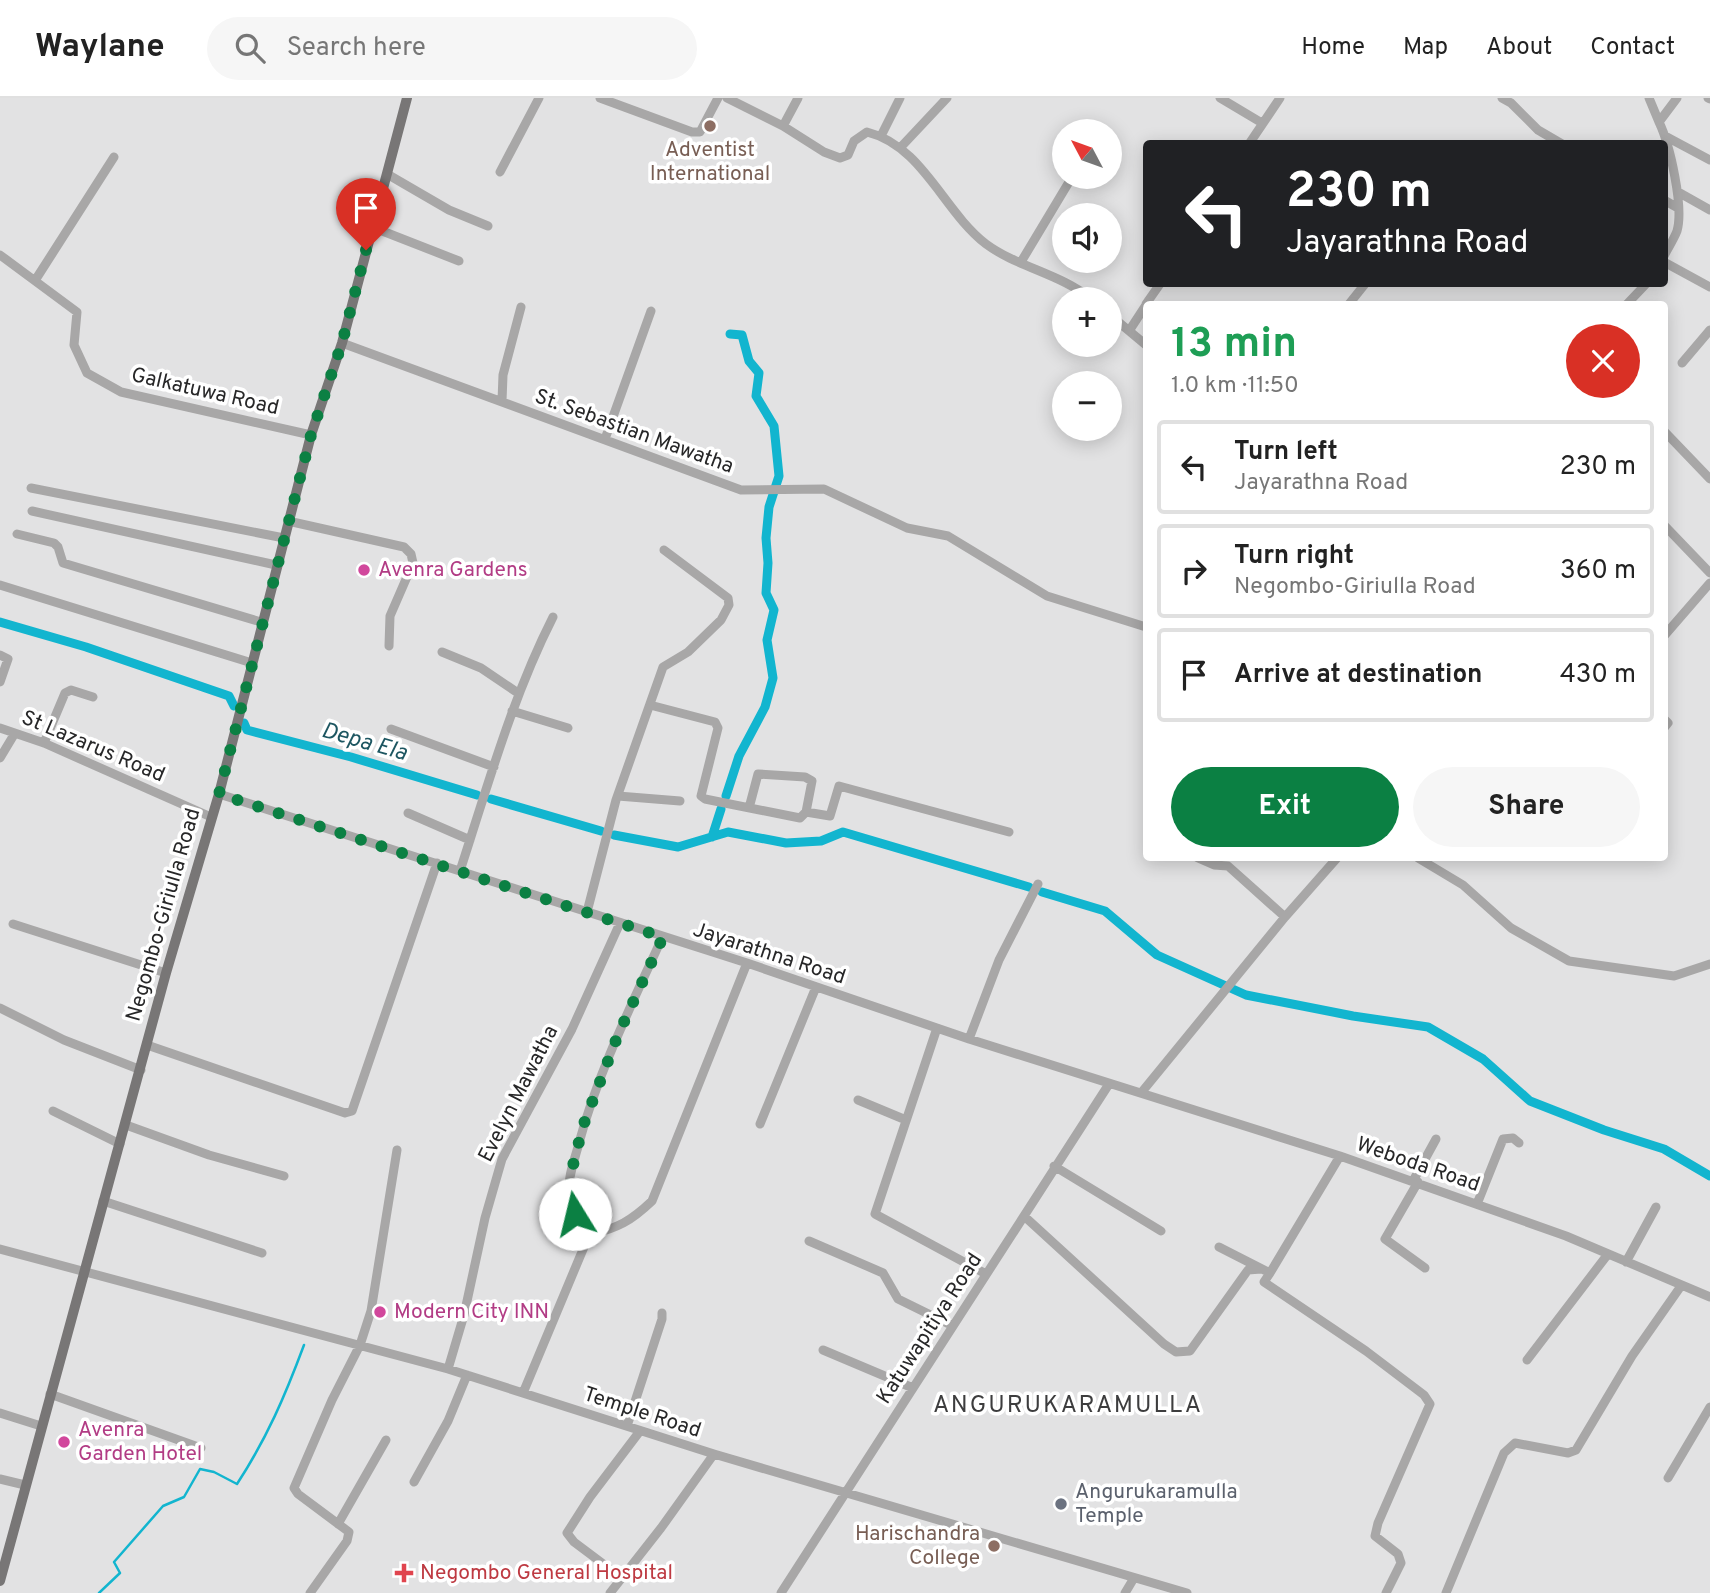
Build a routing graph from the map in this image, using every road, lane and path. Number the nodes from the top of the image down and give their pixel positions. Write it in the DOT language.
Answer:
graph roads {
  1 [pos="407,98"];
  2 [pos="539,98"];
  3 [pos="600,98"];
  4 [pos="718,98"];
  5 [pos="727,98"];
  6 [pos="798,98"];
  7 [pos="900,98"];
  8 [pos="947,98"];
  9 [pos="1220,98"];
  10 [pos="1280,98"];
  11 [pos="1502,98"];
  12 [pos="1649,98"];
  13 [pos="1676,98"];
  14 [pos="1659,122"];
  15 [pos="1262,123"];
  16 [pos="783,126"];
  17 [pos="881,136"];
  18 [pos="1665,136"];
  19 [pos="1251,140"];
  20 [pos="1555,140"];
  21 [pos="1666,140"];
  22 [pos="900,148"];
  23 [pos="1668,149"];
  24 [pos="114,157"];
  25 [pos="1710,160"];
  26 [pos="500,172"];
  27 [pos="387,174"];
  28 [pos="1065,189"];
  29 [pos="1678,192"];
  30 [pos="1668,202"];
  31 [pos="1678,208"];
  32 [pos="1710,210"];
  33 [pos="488,226"];
  34 [pos="372,227"];
  35 [pos="1668,248"];
  36 [pos="0,255"];
  37 [pos="459,261"];
  38 [pos="1021,262"];
  39 [pos="1668,264"];
  40 [pos="36,279"];
  41 [pos="1068,287"];
  42 [pos="1363,287"];
  43 [pos="1643,287"];
  44 [pos="1710,288"];
  45 [pos="1351,301"];
  46 [pos="1630,301"];
  47 [pos="521,307"];
  48 [pos="1143,310"];
  49 [pos="651,311"];
  50 [pos="1122,325"];
  51 [pos="1710,330"];
  52 [pos="1129,331"];
  53 [pos="342,343"];
  54 [pos="1143,343"];
  55 [pos="1682,363"];
  56 [pos="502,401"];
  57 [pos="311,435"];
  58 [pos="1668,435"];
  59 [pos="605,439"];
  60 [pos="1710,480"];
  61 [pos="31,488"];
  62 [pos="32,511"];
  63 [pos="288,521"];
  64 [pos="1668,529"];
  65 [pos="17,534"];
  66 [pos="284,538"];
  67 [pos="664,550"];
  68 [pos="276,565"];
  69 [pos="1710,573"];
  70 [pos="1710,583"];
  71 [pos="1,584"];
  72 [pos="553,617"];
  73 [pos="261,622"];
  74 [pos="1143,626"];
  75 [pos="1668,631"];
  76 [pos="389,646"];
  77 [pos="442,652"];
  78 [pos="0,655"];
  79 [pos="252,663"];
  80 [pos="0,682"];
  81 [pos="518,693"];
  82 [pos="93,697"];
  83 [pos="650,705"];
  84 [pos="512,711"];
  85 [pos="0,727"];
  86 [pos="568,727"];
  87 [pos="391,729"];
  88 [pos="15,733"];
  89 [pos="44,743"];
  90 [pos="0,758"];
  91 [pos="494,767"];
  92 [pos="219,794"];
  93 [pos="618,796"];
  94 [pos="680,801"];
  95 [pos="749,808"];
  96 [pos="806,811"];
  97 [pos="408,813"];
  98 [pos="211,817"];
  99 [pos="1009,832"];
  100 [pos="470,840"];
  101 [pos="1205,861"];
  102 [pos="1334,861"];
  103 [pos="1423,861"];
  104 [pos="437,863"];
  105 [pos="460,871"];
  106 [pos="1038,884"];
  107 [pos="587,912"];
  108 [pos="1285,917"];
  109 [pos="620,923"];
  110 [pos="13,925"];
  111 [pos="663,937"];
  112 [pos="747,963"];
  113 [pos="1710,964"];
  114 [pos="166,973"];
  115 [pos="816,987"];
  116 [pos="0,1008"];
  117 [pos="937,1028"];
  118 [pos="969,1039"];
  119 [pos="148,1045"];
  120 [pos="141,1070"];
  121 [pos="1109,1083"];
  122 [pos="1141,1093"];
  123 [pos="858,1100"];
  124 [pos="53,1111"];
  125 [pos="906,1121"];
  126 [pos="760,1124"];
  127 [pos="126,1125"];
  128 [pos="1436,1139"];
  129 [pos="1519,1143"];
  130 [pos="120,1144"];
  131 [pos="397,1150"];
  132 [pos="1340,1156"];
  133 [pos="1054,1166"];
  134 [pos="284,1176"];
  135 [pos="1415,1182"];
  136 [pos="103,1201"];
  137 [pos="1477,1204"];
  138 [pos="1656,1207"];
  139 [pos="1024,1216"];
  140 [pos="1161,1231"];
  141 [pos="589,1235"];
  142 [pos="809,1241"];
  143 [pos="1219,1247"];
  144 [pos="0,1249"];
  145 [pos="262,1253"];
  146 [pos="1608,1254"];
  147 [pos="1626,1262"];
  148 [pos="1425,1268"];
  149 [pos="1266,1271"];
  150 [pos="85,1273"];
  151 [pos="986,1275"];
  152 [pos="1681,1286"];
  153 [pos="1710,1297"];
  154 [pos="662,1313"];
  155 [pos="953,1326"];
  156 [pos="360,1345"];
  157 [pos="823,1350"];
  158 [pos="1527,1360"];
  159 [pos="448,1369"];
  160 [pos="467,1375"];
  161 [pos="913,1388"];
  162 [pos="523,1393"];
  163 [pos="50,1394"];
  164 [pos="1710,1407"];
  165 [pos="0,1413"];
  166 [pos="41,1426"];
  167 [pos="627,1426"];
  168 [pos="640,1431"];
  169 [pos="386,1440"];
  170 [pos="201,1448"];
  171 [pos="713,1454"];
  172 [pos="1668,1478"];
  173 [pos="0,1479"];
  174 [pos="414,1482"];
  175 [pos="25,1485"];
  176 [pos="844,1493"];
  177 [pos="338,1524"];
  178 [pos="3,1554"];
  179 [pos="1134,1577"];
  180 [pos="622,1578"];
  181 [pos="0,1581"];
  182 [pos="310,1593"];
  183 [pos="610,1593"];
  184 [pos="781,1593"];
  185 [pos="1125,1593"];
  186 [pos="1187,1593"];
  187 [pos="1386,1593"];
  188 [pos="1446,1593"];
  1 -- 27 [label="main road, Negombo-Giriulla Road"];
  2 -- 26 [label="street"];
  3 -- 4 [label="street"];
  5 -- 16 [label="street"];
  6 -- 16 [label="street"];
  7 -- 17 [label="street"];
  8 -- 22 [label="street"];
  9 -- 15 [label="street"];
  10 -- 15 [label="street"];
  11 -- 20 [label="street"];
  12 -- 14 [label="street"];
  13 -- 14 [label="street"];
  14 -- 18 [label="street"];
  15 -- 19 [label="street"];
  16 -- 17 [label="street"];
  17 -- 22 [label="street"];
  18 -- 21 [label="street"];
  18 -- 25 [label="street"];
  22 -- 38 [label="street"];
  23 -- 29 [label="street"];
  24 -- 40 [label="street"];
  27 -- 33 [label="street"];
  27 -- 34 [label="main road, Negombo-Giriulla Road"];
  28 -- 38 [label="street"];
  29 -- 31 [label="street"];
  29 -- 32 [label="street"];
  30 -- 31 [label="street"];
  31 -- 35 [label="street"];
  34 -- 37 [label="street"];
  34 -- 53 [label="main road, Negombo-Giriulla Road"];
  36 -- 40 [label="street, Galkatuwa Road"];
  38 -- 41 [label="street"];
  39 -- 44 [label="street"];
  40 -- 57 [label="street, Galkatuwa Road"];
  42 -- 45 [label="street"];
  43 -- 46 [label="street"];
  47 -- 56 [label="street"];
  48 -- 52 [label="street"];
  49 -- 59 [label="street"];
  50 -- 52 [label="street"];
  51 -- 55 [label="street"];
  52 -- 54 [label="street"];
  53 -- 56 [label="street, St. Sebastian Mawatha"];
  53 -- 57 [label="main road, Negombo-Giriulla Road"];
  56 -- 59 [label="street, St. Sebastian Mawatha"];
  57 -- 63 [label="main road, Negombo-Giriulla Road"];
  58 -- 60 [label="street"];
  59 -- 74 [label="street, St. Sebastian Mawatha"];
  61 -- 66 [label="street"];
  62 -- 68 [label="street"];
  63 -- 66 [label="main road, Negombo-Giriulla Road"];
  63 -- 76 [label="street"];
  64 -- 69 [label="street"];
  65 -- 73 [label="street"];
  66 -- 68 [label="main road, Negombo-Giriulla Road"];
  67 -- 83 [label="street"];
  68 -- 73 [label="main road, Negombo-Giriulla Road"];
  70 -- 75 [label="street"];
  71 -- 79 [label="street"];
  72 -- 81 [label="street"];
  73 -- 79 [label="main road, Negombo-Giriulla Road"];
  77 -- 81 [label="street"];
  78 -- 80 [label="street"];
  79 -- 92 [label="main road, Negombo-Giriulla Road"];
  81 -- 84 [label="street"];
  82 -- 89 [label="street"];
  83 -- 93 [label="street"];
  83 -- 95 [label="street"];
  84 -- 86 [label="street"];
  84 -- 91 [label="street"];
  85 -- 88 [label="street, St Lazarus Road"];
  87 -- 91 [label="street"];
  88 -- 89 [label="street, St Lazarus Road"];
  88 -- 90 [label="street"];
  89 -- 98 [label="street, St Lazarus Road"];
  91 -- 100 [label="street"];
  92 -- 98 [label="main road, Negombo-Giriulla Road"];
  92 -- 104 [label="street, Jayarathna Road"];
  93 -- 94 [label="street"];
  93 -- 107 [label="street"];
  95 -- 96 [label="street"];
  95 -- 96 [label="street"];
  96 -- 99 [label="street"];
  97 -- 100 [label="street"];
  98 -- 114 [label="main road, Negombo-Giriulla Road"];
  100 -- 105 [label="street"];
  101 -- 108 [label="street"];
  102 -- 108 [label="street"];
  103 -- 113 [label="street"];
  104 -- 105 [label="street, Jayarathna Road"];
  104 -- 119 [label="street"];
  105 -- 107 [label="street, Jayarathna Road"];
  106 -- 118 [label="street"];
  107 -- 109 [label="street, Jayarathna Road"];
  108 -- 122 [label="street"];
  109 -- 111 [label="street, Jayarathna Road"];
  109 -- 159 [label="street, Evelyn Mawatha"];
  110 -- 114 [label="street"];
  111 -- 112 [label="street, Jayarathna Road"];
  111 -- 141 [label="street"];
  112 -- 115 [label="street, Jayarathna Road"];
  112 -- 141 [label="street"];
  114 -- 119 [label="main road, Negombo-Giriulla Road"];
  115 -- 117 [label="street, Jayarathna Road"];
  115 -- 126 [label="street"];
  116 -- 120 [label="street"];
  117 -- 118 [label="street, Jayarathna Road"];
  117 -- 125 [label="street"];
  118 -- 121 [label="street, Jayarathna Road"];
  119 -- 120 [label="main road, Negombo-Giriulla Road"];
  120 -- 127 [label="main road, Negombo-Giriulla Road"];
  121 -- 122 [label="street, Weboda Road"];
  121 -- 133 [label="street, Katuwapitiya Road"];
  122 -- 132 [label="street, Weboda Road"];
  123 -- 125 [label="street"];
  124 -- 130 [label="street"];
  125 -- 151 [label="street"];
  127 -- 130 [label="main road, Negombo-Giriulla Road"];
  127 -- 134 [label="street"];
  128 -- 135 [label="street"];
  129 -- 137 [label="street"];
  130 -- 136 [label="main road, Negombo-Giriulla Road"];
  131 -- 156 [label="street"];
  132 -- 135 [label="street, Weboda Road"];
  132 -- 149 [label="street"];
  133 -- 139 [label="street, Katuwapitiya Road"];
  133 -- 140 [label="street"];
  135 -- 137 [label="street, Weboda Road"];
  135 -- 148 [label="street"];
  136 -- 145 [label="street"];
  136 -- 150 [label="main road, Negombo-Giriulla Road"];
  137 -- 146 [label="street, Weboda Road"];
  138 -- 147 [label="street"];
  139 -- 149 [label="street"];
  139 -- 151 [label="street, Katuwapitiya Road"];
  141 -- 162 [label="street"];
  142 -- 155 [label="street"];
  143 -- 149 [label="street"];
  144 -- 150 [label="street, Temple Road"];
  146 -- 147 [label="street, Weboda Road"];
  146 -- 158 [label="street"];
  147 -- 152 [label="street, Weboda Road"];
  149 -- 187 [label="street"];
  150 -- 156 [label="street, Temple Road"];
  150 -- 163 [label="main road, Negombo-Giriulla Road"];
  151 -- 155 [label="street, Katuwapitiya Road"];
  152 -- 153 [label="street, Weboda Road"];
  152 -- 188 [label="street"];
  154 -- 167 [label="street"];
  155 -- 161 [label="street, Katuwapitiya Road"];
  156 -- 159 [label="street, Temple Road"];
  156 -- 177 [label="street"];
  157 -- 161 [label="street"];
  159 -- 160 [label="street, Temple Road"];
  160 -- 162 [label="street, Temple Road"];
  160 -- 174 [label="street"];
  161 -- 176 [label="street, Katuwapitiya Road"];
  162 -- 167 [label="street, Temple Road"];
  163 -- 166 [label="main road, Negombo-Giriulla Road"];
  163 -- 170 [label="street"];
  164 -- 172 [label="street"];
  165 -- 166 [label="street"];
  166 -- 175 [label="main road, Negombo-Giriulla Road"];
  167 -- 168 [label="street, Temple Road"];
  168 -- 171 [label="street, Temple Road"];
  168 -- 180 [label="street"];
  169 -- 177 [label="street"];
  171 -- 176 [label="street, Temple Road"];
  171 -- 180 [label="street"];
  173 -- 175 [label="street"];
  175 -- 178 [label="main road, Negombo-Giriulla Road"];
  176 -- 179 [label="street, Temple Road"];
  176 -- 184 [label="street, Katuwapitiya Road"];
  177 -- 182 [label="street"];
  178 -- 181 [label="main road, Negombo-Giriulla Road"];
  179 -- 185 [label="street"];
  179 -- 186 [label="street, Temple Road"];
  180 -- 183 [label="street"];
}
